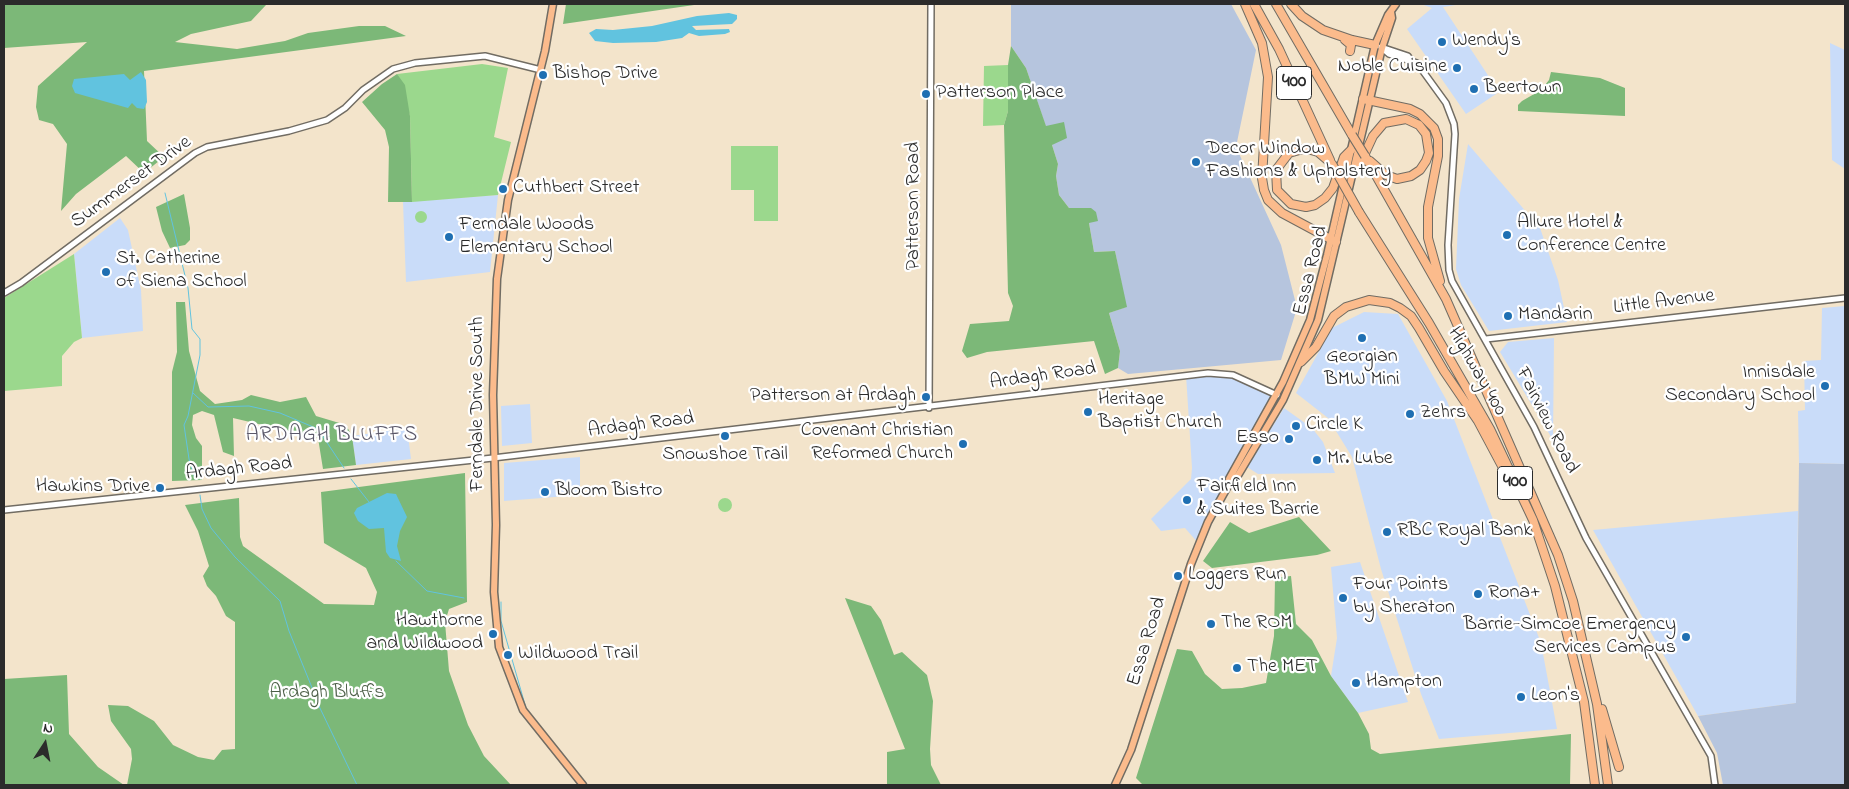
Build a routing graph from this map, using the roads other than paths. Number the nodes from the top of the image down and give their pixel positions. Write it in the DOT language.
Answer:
graph roads {
  1 [pos="553,4"];
  2 [pos="931,4"];
  3 [pos="1245,4"];
  4 [pos="1254,4"];
  5 [pos="1276,4"];
  6 [pos="1291,4"];
  7 [pos="1396,4"];
  8 [pos="1332,34"];
  9 [pos="1378,47"];
  10 [pos="1350,51"];
  11 [pos="541,70"];
  12 [pos="1366,100"];
  13 [pos="1351,150"];
  14 [pos="1365,156"];
  15 [pos="1332,164"];
  16 [pos="1353,172"];
  17 [pos="1334,240"];
  18 [pos="4,293"];
  19 [pos="1845,298"];
  20 [pos="1446,300"];
  21 [pos="1486,339"];
  22 [pos="1301,362"];
  23 [pos="1276,395"];
  24 [pos="929,408"];
  25 [pos="493,458"];
  26 [pos="1229,484"];
  27 [pos="1524,502"];
  28 [pos="4,510"];
  29 [pos="1592,677"];
  30 [pos="1619,767"];
  31 [pos="583,785"];
  32 [pos="1115,785"];
  33 [pos="1595,785"];
  34 [pos="1608,785"];
  35 [pos="1715,785"];
  1 -- 11 [label="main road, Ferndale Drive South"];
  2 -- 24 [label="street, Patterson Road"];
  3 -- 17 [label="highway"];
  4 -- 15 [label="highway, Highway 400 / 400"];
  5 -- 14 [label="highway, Highway 400 / 400, bridge"];
  6 -- 8 [label="highway"];
  7 -- 9 [label="main road, Essa Road"];
  8 -- 9 [label="highway"];
  8 -- 10 [label="highway"];
  9 -- 12 [label="main road, Essa Road"];
  9 -- 12 [label="main road, Essa Road"];
  9 -- 21 [label="street, Fairview Road"];
  11 -- 18 [label="street, Summerset Drive"];
  11 -- 25 [label="main road, Ferndale Drive South"];
  12 -- 13 [label="main road, Essa Road"];
  12 -- 16 [label="main road, Essa Road"];
  12 -- 20 [label="highway"];
  13 -- 15 [label="highway"];
  13 -- 17 [label="main road, Essa Road"];
  14 -- 16 [label="highway"];
  14 -- 20 [label="highway, Highway 400 / 400"];
  15 -- 27 [label="highway, Highway 400 / 400, bridge"];
  16 -- 17 [label="main road, Essa Road"];
  17 -- 22 [label="main road, Essa Road"];
  17 -- 23 [label="main road, Essa Road"];
  19 -- 21 [label="street, Little Avenue"];
  20 -- 29 [label="highway, Highway 400 / 400"];
  21 -- 35 [label="street, Fairview Road"];
  22 -- 26 [label="main road, Essa Road"];
  22 -- 27 [label="highway"];
  23 -- 24 [label="street, Ardagh Road"];
  23 -- 26 [label="main road, Essa Road"];
  24 -- 25 [label="street, Ardagh Road"];
  25 -- 28 [label="street, Ardagh Road"];
  25 -- 31 [label="main road, Ferndale Drive South"];
  26 -- 32 [label="main road, Essa Road"];
  27 -- 33 [label="highway, Highway 400 / 400"];
  29 -- 30 [label="highway"];
  29 -- 34 [label="highway, Highway 400 / 400"];
}
